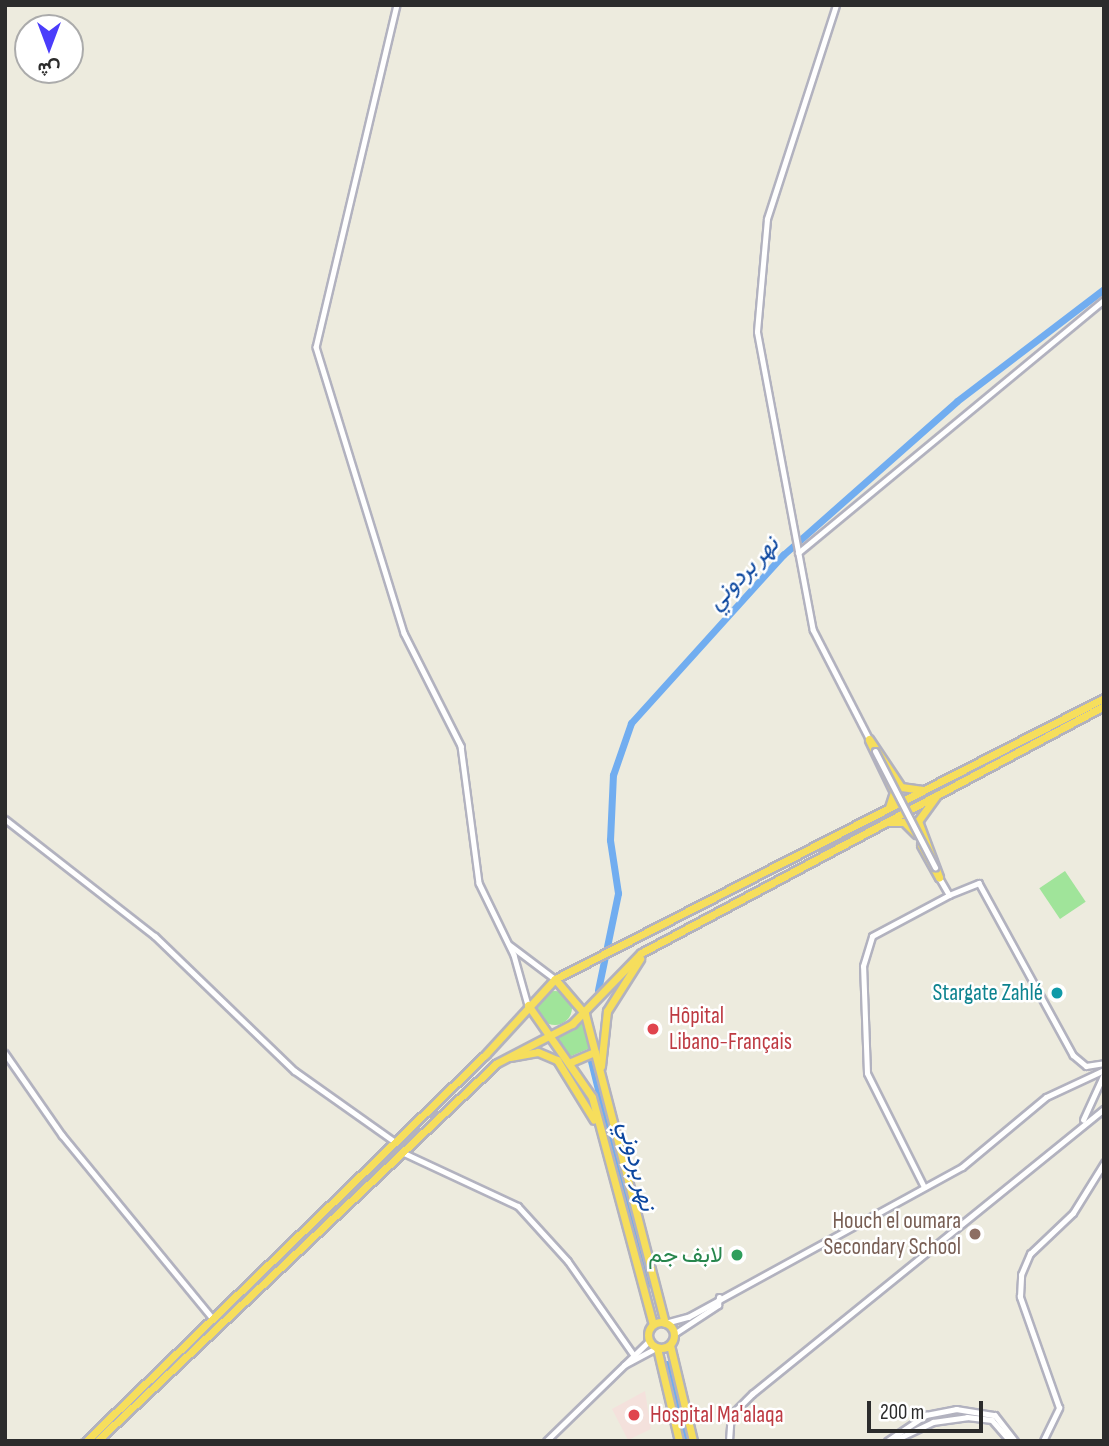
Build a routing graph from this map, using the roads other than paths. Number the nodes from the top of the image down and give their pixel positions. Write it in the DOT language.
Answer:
graph roads {
  1 [pos="397,5"];
  2 [pos="836,5"];
  3 [pos="1104,300"];
  4 [pos="797,551"];
  5 [pos="1104,698"];
  6 [pos="1104,706"];
  7 [pos="869,739"];
  8 [pos="1012,750"];
  9 [pos="927,789"];
  10 [pos="942,790"];
  11 [pos="886,810"];
  12 [pos="5,819"];
  13 [pos="873,826"];
  14 [pos="939,877"];
  15 [pos="949,895"];
  16 [pos="509,944"];
  17 [pos="649,947"];
  18 [pos="555,979"];
  19 [pos="528,1005"];
  20 [pos="585,1014"];
  21 [pos="548,1036"];
  22 [pos="595,1052"];
  23 [pos="5,1054"];
  24 [pos="570,1062"];
  25 [pos="1104,1063"];
  26 [pos="491,1069"];
  27 [pos="1104,1072"];
  28 [pos="603,1080"];
  29 [pos="1104,1109"];
  30 [pos="1083,1120"];
  31 [pos="403,1133"];
  32 [pos="602,1136"];
  33 [pos="394,1141"];
  34 [pos="411,1142"];
  35 [pos="384,1151"];
  36 [pos="402,1152"];
  37 [pos="393,1159"];
  38 [pos="1104,1163"];
  39 [pos="924,1187"];
  40 [pos="719,1297"];
  41 [pos="660,1311"];
  42 [pos="649,1313"];
  43 [pos="213,1319"];
  44 [pos="682,1320"];
  45 [pos="665,1323"];
  46 [pos="653,1324"];
  47 [pos="682,1328"];
  48 [pos="674,1334"];
  49 [pos="649,1341"];
  50 [pos="671,1348"];
  51 [pos="657,1350"];
  52 [pos="633,1354"];
  53 [pos="618,1367"];
  54 [pos="979,1410"];
  55 [pos="978,1417"];
  56 [pos="994,1418"];
  57 [pos="86,1441"];
  58 [pos="97,1441"];
  59 [pos="546,1441"];
  60 [pos="679,1441"];
  61 [pos="693,1441"];
  62 [pos="729,1441"];
  63 [pos="887,1441"];
  64 [pos="894,1441"];
  65 [pos="1013,1441"];
  66 [pos="1044,1441"];
  1 -- 16 [label="street"];
  2 -- 4 [label="main road"];
  3 -- 4 [label="street"];
  4 -- 7 [label="main road"];
  5 -- 8 [label="highway"];
  6 -- 8 [label="highway"];
  7 -- 9 [label="highway"];
  7 -- 11 [label="highway"];
  7 -- 14 [label="main road, bridge"];
  8 -- 9 [label="highway"];
  8 -- 10 [label="highway"];
  9 -- 11 [label="highway"];
  10 -- 13 [label="highway"];
  10 -- 14 [label="highway"];
  11 -- 18 [label="highway"];
  12 -- 33 [label="street"];
  13 -- 14 [label="highway"];
  13 -- 17 [label="highway"];
  14 -- 15 [label="main road"];
  15 -- 25 [label="street"];
  15 -- 39 [label="main road"];
  16 -- 18 [label="street"];
  16 -- 19 [label="street"];
  17 -- 20 [label="highway"];
  17 -- 28 [label="highway"];
  18 -- 19 [label="highway"];
  18 -- 20 [label="highway"];
  19 -- 21 [label="highway"];
  19 -- 31 [label="highway"];
  20 -- 21 [label="highway"];
  20 -- 22 [label="highway"];
  21 -- 24 [label="highway"];
  21 -- 26 [label="highway"];
  22 -- 24 [label="highway"];
  22 -- 28 [label="highway"];
  23 -- 43 [label="street"];
  24 -- 32 [label="highway"];
  26 -- 32 [label="highway"];
  26 -- 34 [label="highway"];
  27 -- 30 [label="street"];
  27 -- 39 [label="main road"];
  28 -- 41 [label="highway"];
  29 -- 30 [label="street"];
  30 -- 62 [label="street"];
  31 -- 33 [label="highway"];
  31 -- 34 [label="highway"];
  32 -- 42 [label="highway"];
  33 -- 35 [label="highway"];
  34 -- 36 [label="highway"];
  35 -- 37 [label="highway"];
  35 -- 43 [label="highway"];
  36 -- 37 [label="highway"];
  36 -- 52 [label="street"];
  37 -- 58 [label="highway"];
  38 -- 66 [label="street"];
  39 -- 40 [label="main road"];
  40 -- 44 [label="main road"];
  40 -- 47 [label="main road"];
  41 -- 42 [label="highway"];
  41 -- 45 [label="highway"];
  42 -- 46 [label="highway"];
  43 -- 57 [label="highway"];
  44 -- 45 [label="main road"];
  44 -- 47 [label="main road"];
  45 -- 46 [label="highway"];
  45 -- 48 [label="highway"];
  46 -- 49 [label="highway"];
  47 -- 48 [label="main road"];
  48 -- 50 [label="highway"];
  49 -- 51 [label="highway"];
  49 -- 52 [label="main road"];
  50 -- 51 [label="highway"];
  50 -- 61 [label="highway"];
  51 -- 53 [label="main road"];
  51 -- 60 [label="highway"];
  52 -- 53 [label="main road"];
  53 -- 59 [label="main road"];
  54 -- 55 [label="street"];
  54 -- 56 [label="street"];
  54 -- 63 [label="street"];
  55 -- 56 [label="street"];
  55 -- 64 [label="street"];
  56 -- 65 [label="street"];
}
